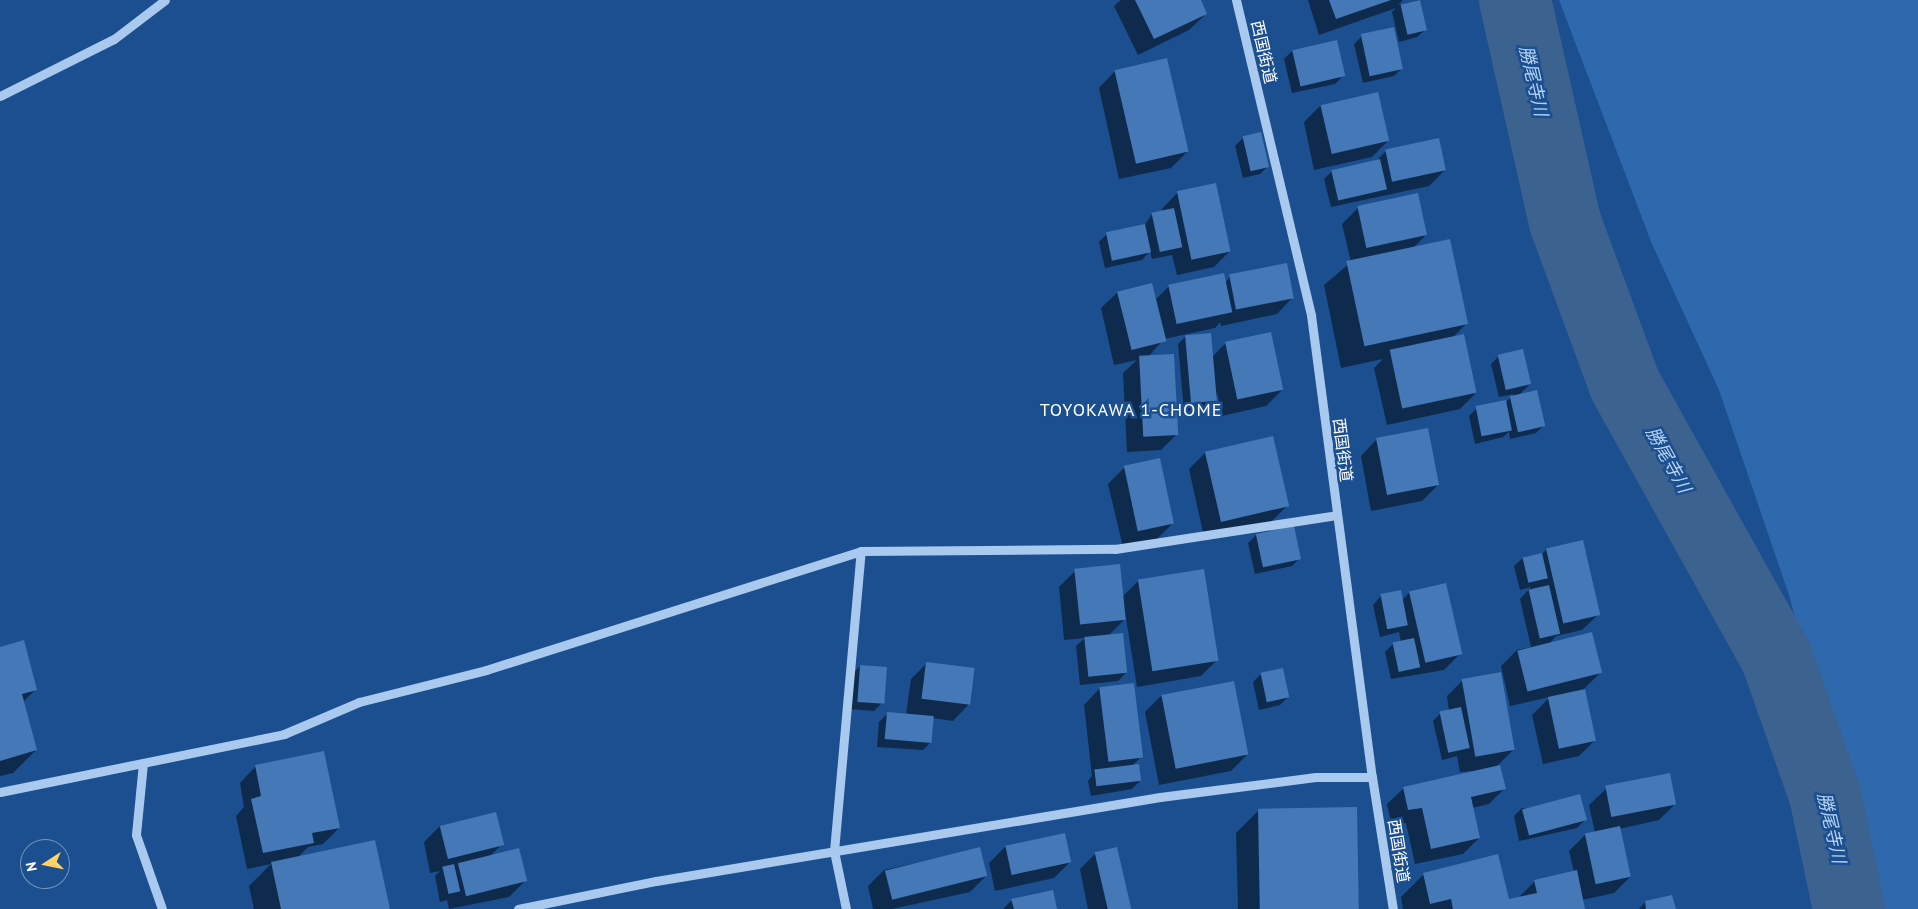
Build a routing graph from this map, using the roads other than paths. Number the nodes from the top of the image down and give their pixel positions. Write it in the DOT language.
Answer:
graph roads {
  1 [pos="165,0"];
  2 [pos="1236,0"];
  3 [pos="0,96"];
  4 [pos="1336,515"];
  5 [pos="861,551"];
  6 [pos="144,763"];
  7 [pos="1372,777"];
  8 [pos="0,792"];
  9 [pos="834,851"];
  10 [pos="162,909"];
  11 [pos="518,909"];
  12 [pos="846,909"];
  13 [pos="1393,909"];
  1 -- 3 [label="street"];
  2 -- 4 [label="street, 西国街道"];
  4 -- 5 [label="street"];
  4 -- 7 [label="street, 西国街道"];
  5 -- 6 [label="street"];
  5 -- 9 [label="street"];
  6 -- 8 [label="street"];
  6 -- 10 [label="street"];
  7 -- 9 [label="street"];
  7 -- 13 [label="street, 西国街道"];
  9 -- 11 [label="street"];
  9 -- 12 [label="street"];
}
